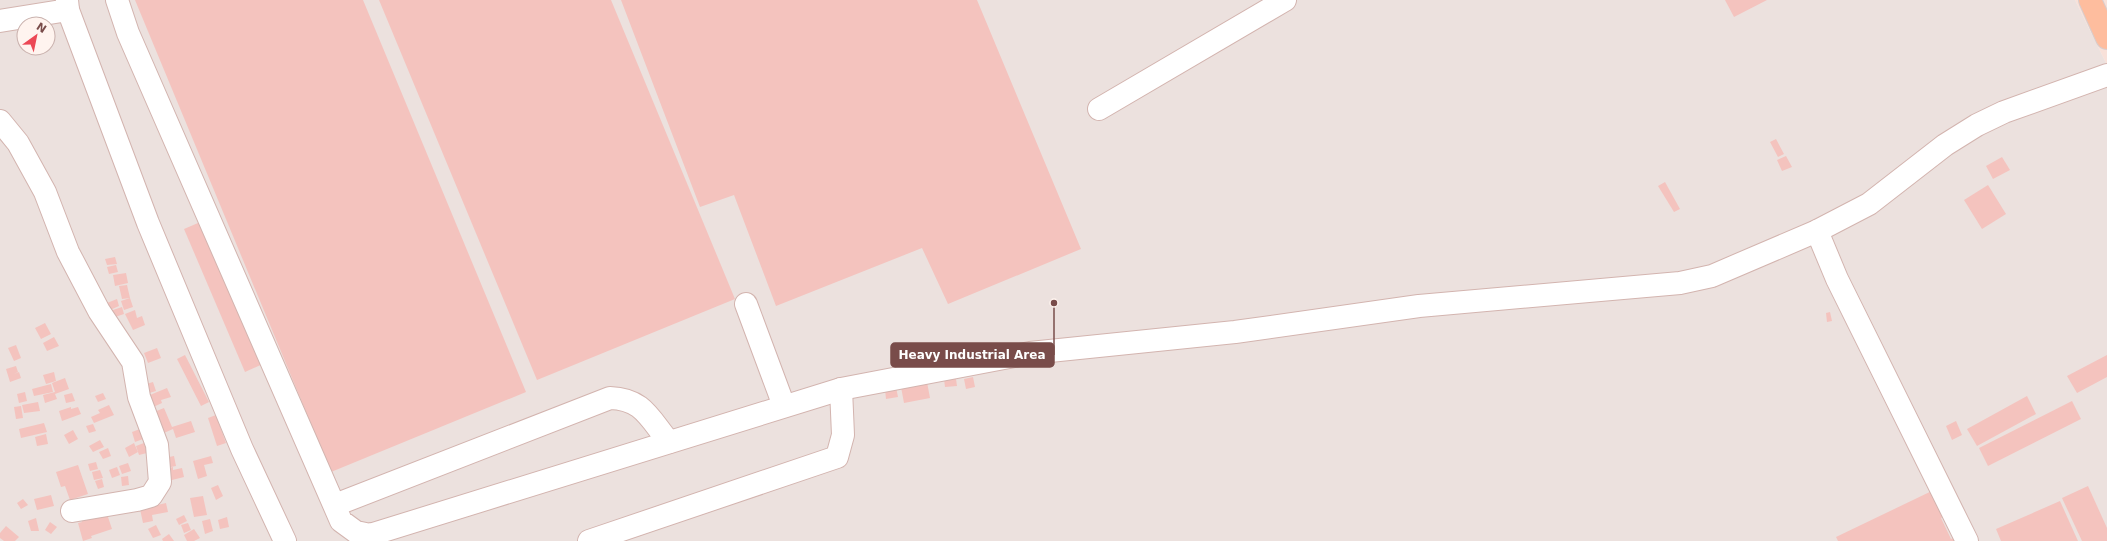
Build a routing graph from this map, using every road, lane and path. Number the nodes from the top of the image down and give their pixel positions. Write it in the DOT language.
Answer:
graph roads {
  1 [pos="116,0"];
  2 [pos="1286,0"];
  3 [pos="2090,0"];
  4 [pos="68,5"];
  5 [pos="0,21"];
  6 [pos="2107,38"];
  7 [pos="2107,75"];
  8 [pos="1099,109"];
  9 [pos="0,122"];
  10 [pos="1817,231"];
  11 [pos="746,304"];
  12 [pos="841,389"];
  13 [pos="784,406"];
  14 [pos="669,442"];
  15 [pos="335,505"];
  16 [pos="72,510"];
  17 [pos="285,541"];
  18 [pos="589,541"];
  19 [pos="1967,541"];
  1 -- 15 [label="street"];
  2 -- 8 [label="street"];
  3 -- 6 [label="main road"];
  4 -- 5 [label="street"];
  4 -- 17 [label="street"];
  7 -- 10 [label="street"];
  9 -- 16 [label="street"];
  10 -- 12 [label="street"];
  10 -- 19 [label="street"];
  11 -- 13 [label="street"];
  12 -- 13 [label="street"];
  12 -- 18 [label="street"];
  13 -- 14 [label="street"];
  14 -- 15 [label="street"];
  14 -- 15 [label="street"];
}
